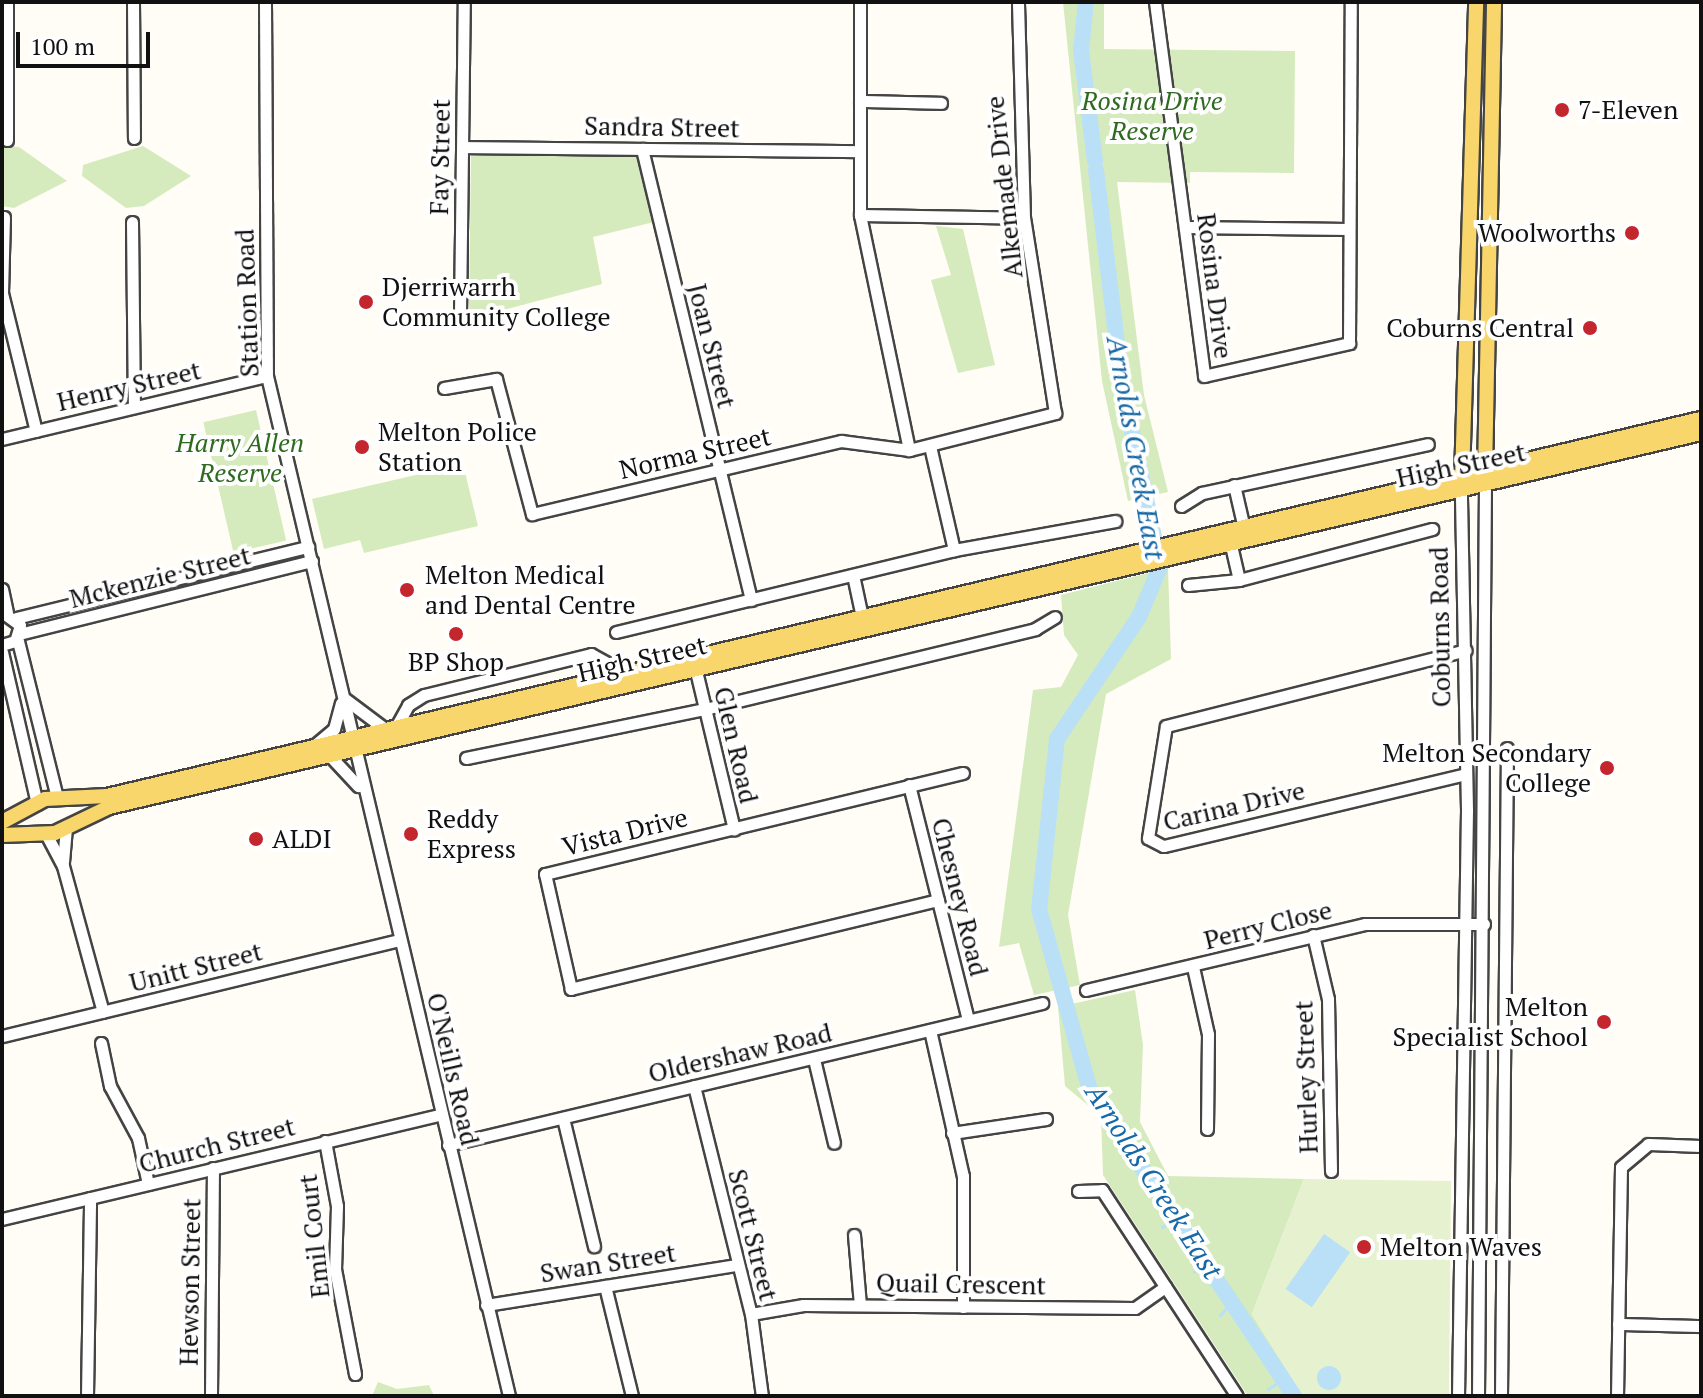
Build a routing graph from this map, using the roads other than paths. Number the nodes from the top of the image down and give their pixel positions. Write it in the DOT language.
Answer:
graph roads {
  1 [pos="7,2"];
  2 [pos="133,2"];
  3 [pos="265,2"];
  4 [pos="464,2"];
  5 [pos="860,2"];
  6 [pos="1018,2"];
  7 [pos="1155,2"];
  8 [pos="1351,2"];
  9 [pos="1476,2"];
  10 [pos="1494,2"];
  11 [pos="860,101"];
  12 [pos="941,103"];
  13 [pos="134,138"];
  14 [pos="7,140"];
  15 [pos="463,147"];
  16 [pos="642,149"];
  17 [pos="860,151"];
  18 [pos="1472,170"];
  19 [pos="1492,173"];
  20 [pos="860,215"];
  21 [pos="4,217"];
  22 [pos="1024,218"];
  23 [pos="132,222"];
  24 [pos="1185,227"];
  25 [pos="1348,229"];
  26 [pos="460,313"];
  27 [pos="267,376"];
  28 [pos="250,380"];
  29 [pos="444,388"];
  30 [pos="272,393"];
  31 [pos="134,407"];
  32 [pos="1055,413"];
  33 [pos="1701,419"];
  34 [pos="36,431"];
  35 [pos="1701,433"];
  36 [pos="2,439"];
  37 [pos="1428,444"];
  38 [pos="930,446"];
  39 [pos="909,450"];
  40 [pos="1485,467"];
  41 [pos="720,470"];
  42 [pos="1463,472"];
  43 [pos="1234,485"];
  44 [pos="1485,486"];
  45 [pos="1461,491"];
  46 [pos="1181,506"];
  47 [pos="1115,521"];
  48 [pos="1432,529"];
  49 [pos="1245,530"];
  50 [pos="1228,534"];
  51 [pos="308,547"];
  52 [pos="954,550"];
  53 [pos="312,561"];
  54 [pos="853,575"];
  55 [pos="1239,580"];
  56 [pos="1188,585"];
  57 [pos="2,589"];
  58 [pos="751,600"];
  59 [pos="8,614"];
  60 [pos="1055,617"];
  61 [pos="864,623"];
  62 [pos="616,632"];
  63 [pos="18,635"];
  64 [pos="2,645"];
  65 [pos="1466,650"];
  66 [pos="2,652"];
  67 [pos="695,665"];
  68 [pos="625,673"];
  69 [pos="342,695"];
  70 [pos="705,709"];
  71 [pos="390,728"];
  72 [pos="353,744"];
  73 [pos="1507,748"];
  74 [pos="309,749"];
  75 [pos="331,757"];
  76 [pos="466,758"];
  77 [pos="963,773"];
  78 [pos="1466,774"];
  79 [pos="909,785"];
  80 [pos="58,798"];
  81 [pos="366,801"];
  82 [pos="36,804"];
  83 [pos="2,822"];
  84 [pos="66,825"];
  85 [pos="734,829"];
  86 [pos="44,832"];
  87 [pos="2,835"];
  88 [pos="1485,836"];
  89 [pos="1507,838"];
  90 [pos="63,866"];
  91 [pos="938,900"];
  92 [pos="1464,923"];
  93 [pos="1484,924"];
  94 [pos="1313,935"];
  95 [pos="400,940"];
  96 [pos="1193,967"];
  97 [pos="1086,990"];
  98 [pos="1042,1003"];
  99 [pos="103,1012"];
  100 [pos="968,1020"];
  101 [pos="930,1030"];
  102 [pos="2,1036"];
  103 [pos="101,1043"];
  104 [pos="814,1059"];
  105 [pos="1504,1070"];
  106 [pos="694,1086"];
  107 [pos="1482,1094"];
  108 [pos="442,1114"];
  109 [pos="563,1118"];
  110 [pos="1046,1119"];
  111 [pos="1482,1121"];
  112 [pos="1207,1129"];
  113 [pos="952,1133"];
  114 [pos="325,1141"];
  115 [pos="834,1143"];
  116 [pos="1504,1143"];
  117 [pos="448,1145"];
  118 [pos="1701,1146"];
  119 [pos="213,1168"];
  120 [pos="1331,1171"];
  121 [pos="148,1184"];
  122 [pos="1078,1191"];
  123 [pos="90,1198"];
  124 [pos="1460,1209"];
  125 [pos="1481,1209"];
  126 [pos="2,1219"];
  127 [pos="854,1235"];
  128 [pos="594,1246"];
  129 [pos="737,1265"];
  130 [pos="605,1286"];
  131 [pos="1165,1287"];
  132 [pos="486,1305"];
  133 [pos="860,1305"];
  134 [pos="963,1307"];
  135 [pos="751,1314"];
  136 [pos="1618,1324"];
  137 [pos="1701,1326"];
  138 [pos="355,1374"];
  139 [pos="87,1396"];
  140 [pos="211,1396"];
  141 [pos="509,1396"];
  142 [pos="632,1396"];
  143 [pos="762,1396"];
  144 [pos="1237,1396"];
  145 [pos="1458,1396"];
  146 [pos="1478,1396"];
  147 [pos="1501,1396"];
  148 [pos="1617,1396"];
  1 -- 14 [label="street"];
  2 -- 13 [label="street"];
  3 -- 27 [label="street, Station Road"];
  4 -- 15 [label="street, Fay Street"];
  5 -- 11 [label="street"];
  6 -- 22 [label="street, Alkemade Drive"];
  7 -- 24 [label="street, Rosina Drive"];
  8 -- 25 [label="street, Rosina Drive"];
  9 -- 18 [label="main road, Coburns Road"];
  10 -- 19 [label="main road, Coburns Road"];
  11 -- 12 [label="street"];
  11 -- 17 [label="street"];
  15 -- 16 [label="street, Sandra Street"];
  15 -- 26 [label="street, Fay Street"];
  16 -- 17 [label="street, Sandra Street"];
  16 -- 41 [label="street, Joan Street"];
  17 -- 20 [label="street"];
  18 -- 19 [label="main road"];
  18 -- 42 [label="main road, Coburns Road"];
  19 -- 40 [label="main road, Coburns Road"];
  20 -- 22 [label="street"];
  20 -- 39 [label="street"];
  21 -- 34 [label="street"];
  22 -- 32 [label="street, Alkemade Drive"];
  23 -- 31 [label="street"];
  24 -- 25 [label="street"];
  24 -- 25 [label="street, Rosina Drive"];
  27 -- 28 [label="street, Henry Street"];
  27 -- 30 [label="street, Station Road"];
  28 -- 30 [label="street"];
  28 -- 31 [label="street, Henry Street"];
  29 -- 41 [label="street, Norma Street"];
  30 -- 51 [label="street, Station Road"];
  31 -- 34 [label="street, Henry Street"];
  32 -- 38 [label="street, Norma Street"];
  33 -- 40 [label="main road, High Street"];
  34 -- 36 [label="street, Henry Street"];
  35 -- 44 [label="main road, High Street"];
  37 -- 43 [label="street, High Street"];
  38 -- 39 [label="street, Norma Street"];
  38 -- 52 [label="street"];
  39 -- 41 [label="street, Norma Street"];
  40 -- 42 [label="main road, High Street"];
  40 -- 44 [label="main road, Coburns Road"];
  41 -- 58 [label="street, Joan Street"];
  42 -- 45 [label="main road, Coburns Road"];
  42 -- 49 [label="main road, High Street"];
  43 -- 46 [label="street, High Street"];
  43 -- 49 [label="street"];
  44 -- 45 [label="main road, High Street"];
  44 -- 88 [label="street, Coburns Road"];
  45 -- 49 [label="main road, High Street"];
  45 -- 65 [label="street, Coburns Road"];
  47 -- 52 [label="street, High Street"];
  48 -- 55 [label="street"];
  49 -- 50 [label="main road, High Street"];
  50 -- 55 [label="street"];
  50 -- 61 [label="main road, High Street"];
  51 -- 53 [label="street, Station Road"];
  51 -- 59 [label="street, Mckenzie Street"];
  52 -- 54 [label="street, High Street"];
  53 -- 63 [label="street, Mckenzie Street"];
  53 -- 69 [label="street, Station Road"];
  54 -- 58 [label="street, High Street"];
  54 -- 61 [label="street"];
  55 -- 56 [label="street"];
  57 -- 59 [label="street"];
  58 -- 62 [label="street, High Street"];
  59 -- 63 [label="street"];
  60 -- 70 [label="street"];
  61 -- 67 [label="main road, High Street"];
  63 -- 64 [label="street, Mckenzie Street"];
  63 -- 80 [label="street"];
  65 -- 78 [label="street, Coburns Road"];
  65 -- 78 [label="street, Carina Drive"];
  66 -- 82 [label="street"];
  67 -- 68 [label="main road, High Street"];
  67 -- 70 [label="street, Glen Road"];
  67 -- 72 [label="main road, High Street"];
  68 -- 71 [label="main road, High Street"];
  68 -- 71 [label="street, High Street"];
  69 -- 71 [label="street"];
  69 -- 72 [label="street, Station Road"];
  69 -- 74 [label="street"];
  70 -- 76 [label="street"];
  70 -- 85 [label="street, Glen Road"];
  71 -- 72 [label="main road, High Street"];
  72 -- 74 [label="main road, High Street"];
  72 -- 75 [label="main road, High Street"];
  72 -- 81 [label="street, O'Neills Road"];
  73 -- 89 [label="street"];
  74 -- 80 [label="main road, High Street"];
  75 -- 81 [label="street"];
  75 -- 84 [label="main road, High Street"];
  77 -- 79 [label="street, Vista Drive"];
  78 -- 92 [label="street, Coburns Road"];
  79 -- 85 [label="street, Vista Drive"];
  79 -- 91 [label="street, Chesney Road"];
  80 -- 82 [label="main road, High Street"];
  80 -- 84 [label="main road"];
  81 -- 95 [label="street, O'Neills Road"];
  82 -- 83 [label="main road"];
  82 -- 86 [label="main road"];
  84 -- 86 [label="main road, High Street"];
  84 -- 90 [label="street"];
  85 -- 91 [label="street, Vista Drive"];
  86 -- 87 [label="main road"];
  86 -- 90 [label="street"];
  88 -- 89 [label="street"];
  88 -- 93 [label="street, Coburns Road"];
  89 -- 105 [label="street"];
  90 -- 99 [label="street"];
  91 -- 100 [label="street, Chesney Road"];
  92 -- 93 [label="street, Perry Close"];
  92 -- 94 [label="street, Perry Close"];
  92 -- 124 [label="street, Coburns Road"];
  93 -- 107 [label="street, Coburns Road"];
  94 -- 96 [label="street, Perry Close"];
  94 -- 120 [label="street, Hurley Street"];
  95 -- 99 [label="street, Unitt Street"];
  95 -- 108 [label="street, O'Neills Road"];
  96 -- 97 [label="street, Perry Close"];
  96 -- 112 [label="street"];
  98 -- 100 [label="street, Oldershaw Road"];
  99 -- 102 [label="street, Unitt Street"];
  100 -- 101 [label="street, Oldershaw Road"];
  101 -- 104 [label="street, Oldershaw Road"];
  101 -- 113 [label="street"];
  103 -- 121 [label="street"];
  104 -- 106 [label="street, Oldershaw Road"];
  104 -- 115 [label="street"];
  105 -- 107 [label="street"];
  105 -- 116 [label="street"];
  106 -- 109 [label="street, Oldershaw Road"];
  106 -- 129 [label="street, Scott Street"];
  107 -- 111 [label="street, Coburns Road"];
  108 -- 114 [label="street, Church Street"];
  108 -- 117 [label="street, O'Neills Road"];
  109 -- 117 [label="street, Oldershaw Road"];
  109 -- 128 [label="street"];
  110 -- 113 [label="street"];
  111 -- 116 [label="street"];
  111 -- 125 [label="street, Coburns Road"];
  113 -- 134 [label="street"];
  114 -- 119 [label="street, Church Street"];
  114 -- 138 [label="street, Emil Court"];
  116 -- 147 [label="street"];
  117 -- 132 [label="street, O'Neills Road"];
  118 -- 136 [label="street"];
  119 -- 121 [label="street, Church Street"];
  119 -- 140 [label="street, Hewson Street"];
  121 -- 123 [label="street, Church Street"];
  122 -- 131 [label="street"];
  123 -- 126 [label="street, Church Street"];
  123 -- 139 [label="street"];
  124 -- 125 [label="street"];
  124 -- 145 [label="street, Coburns Road"];
  125 -- 146 [label="street, Coburns Road"];
  127 -- 133 [label="street"];
  129 -- 130 [label="street, Swan Street"];
  129 -- 135 [label="street, Scott Street"];
  130 -- 132 [label="street, Swan Street"];
  130 -- 142 [label="street"];
  131 -- 134 [label="street, Quail Crescent"];
  131 -- 144 [label="street"];
  132 -- 141 [label="street, O'Neills Road"];
  133 -- 134 [label="street, Quail Crescent"];
  133 -- 135 [label="street, Quail Crescent"];
  135 -- 143 [label="street, Scott Street"];
  136 -- 137 [label="street"];
  136 -- 148 [label="street"];
}
